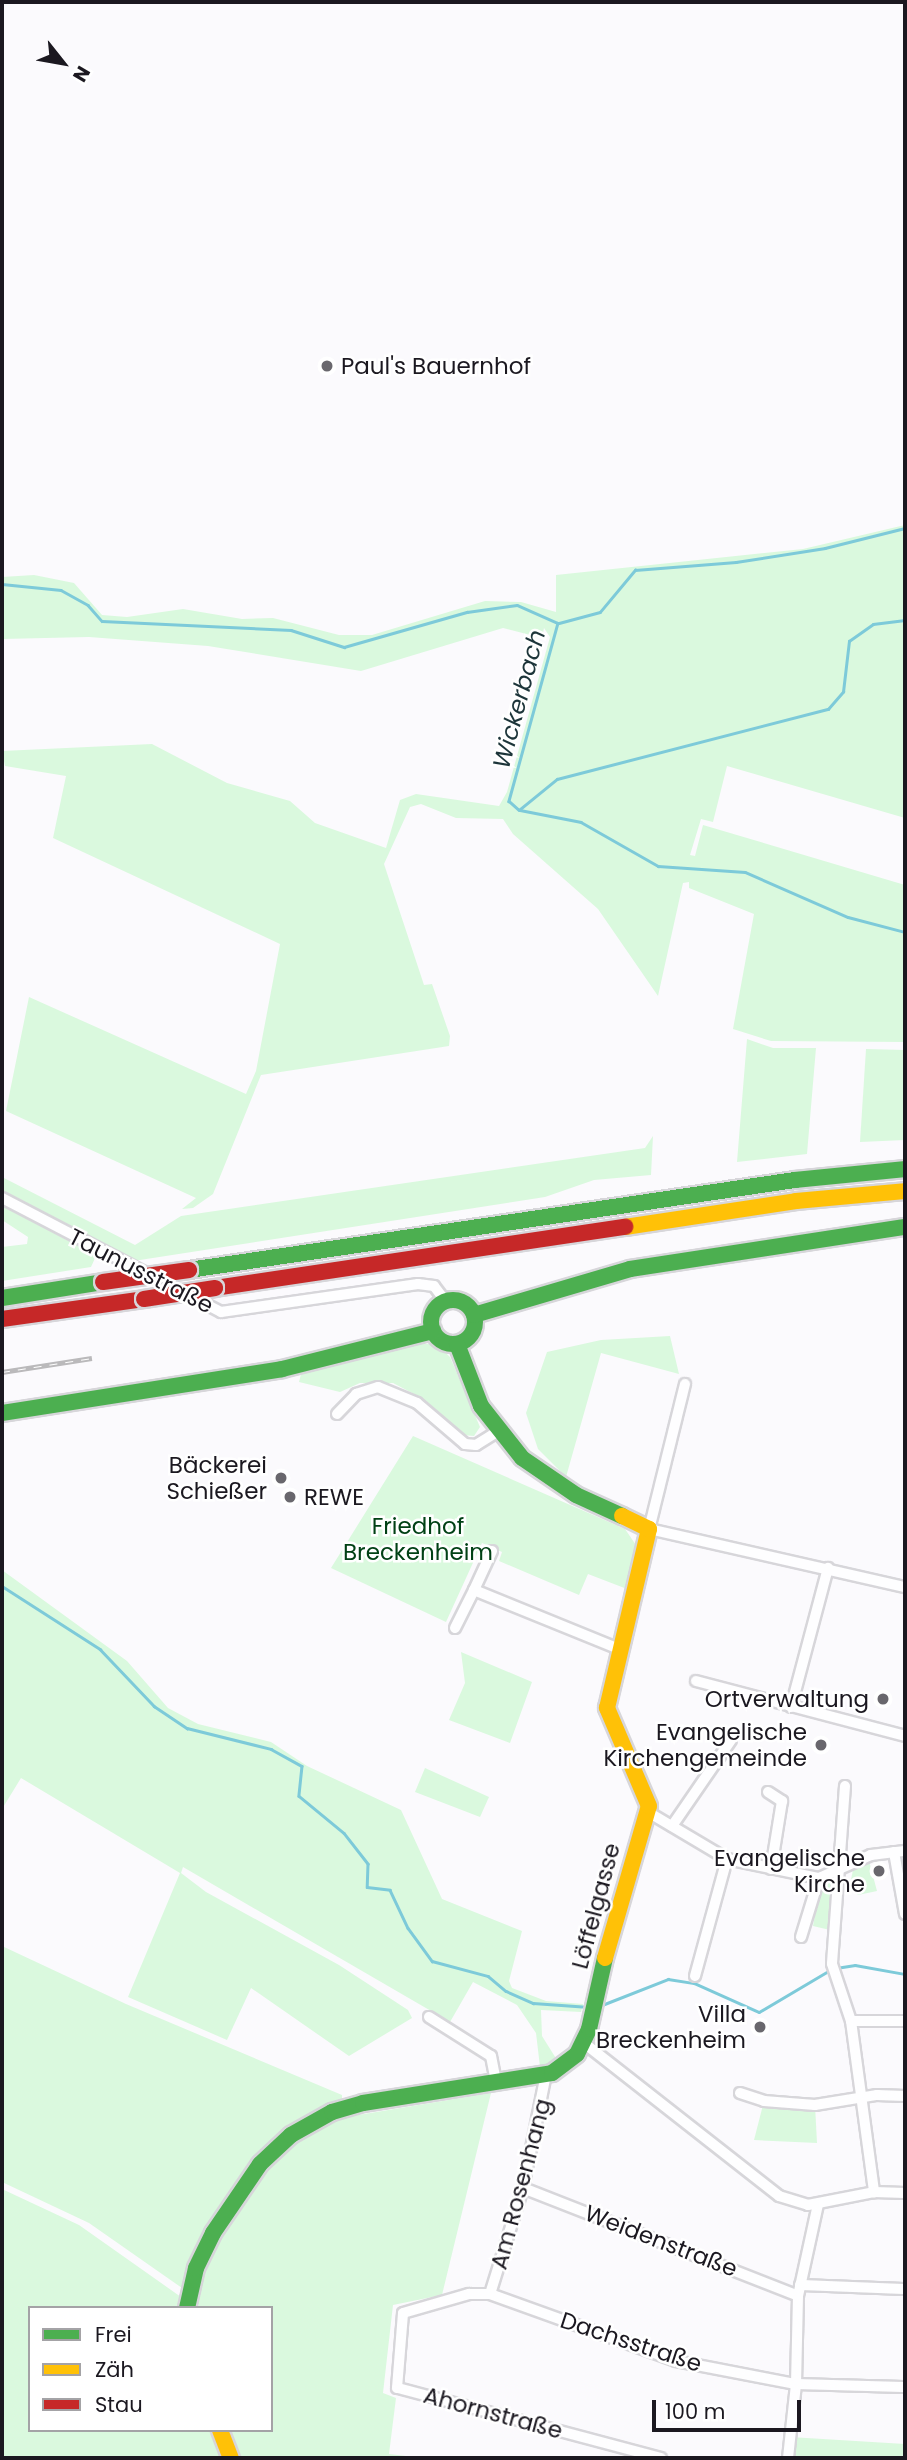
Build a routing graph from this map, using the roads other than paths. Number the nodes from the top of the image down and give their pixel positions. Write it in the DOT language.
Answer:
graph roads {
  1 [pos="905,1169"];
  2 [pos="905,1191"];
  3 [pos="2,1198"];
  4 [pos="905,1227"];
  5 [pos="2,1298"];
  6 [pos="446,1302"];
  7 [pos="474,1315"];
  8 [pos="2,1319"];
  9 [pos="433,1331"];
  10 [pos="457,1344"];
  11 [pos="685,1384"];
  12 [pos="2,1413"];
  13 [pos="337,1414"];
  14 [pos="498,1431"];
  15 [pos="649,1529"];
  16 [pos="492,1551"];
  17 [pos="828,1568"];
  18 [pos="905,1587"];
  19 [pos="474,1590"];
  20 [pos="455,1628"];
  21 [pos="619,1649"];
  22 [pos="696,1681"];
  23 [pos="791,1707"];
  24 [pos="905,1736"];
  25 [pos="731,1740"];
  26 [pos="845,1786"];
  27 [pos="768,1792"];
  28 [pos="648,1812"];
  29 [pos="672,1826"];
  30 [pos="900,1851"];
  31 [pos="727,1859"];
  32 [pos="771,1869"];
  33 [pos="838,1871"];
  34 [pos="819,1878"];
  35 [pos="905,1914"];
  36 [pos="801,1937"];
  37 [pos="695,1976"];
  38 [pos="429,2017"];
  39 [pos="850,2021"];
  40 [pos="905,2021"];
  41 [pos="584,2043"];
  42 [pos="546,2074"];
  43 [pos="496,2082"];
  44 [pos="740,2093"];
  45 [pos="905,2096"];
  46 [pos="861,2098"];
  47 [pos="523,2188"];
  48 [pos="874,2192"];
  49 [pos="905,2193"];
  50 [pos="818,2204"];
  51 [pos="905,2289"];
  52 [pos="799,2290"];
  53 [pos="490,2294"];
  54 [pos="188,2306"];
  55 [pos="403,2313"];
  56 [pos="796,2384"];
  57 [pos="905,2387"];
  58 [pos="221,2432"];
  59 [pos="231,2458"];
  60 [pos="661,2458"];
  61 [pos="788,2458"];
  1 -- 5 [label="main road, bridge"];
  2 -- 8 [label="main road, bridge"];
  3 -- 6 [label="street, Taunusstraße"];
  4 -- 7 [label="main road"];
  6 -- 7 [label="main road"];
  6 -- 9 [label="main road"];
  7 -- 10 [label="main road"];
  9 -- 10 [label="main road"];
  9 -- 12 [label="main road"];
  10 -- 14 [label="main road"];
  11 -- 15 [label="street"];
  13 -- 14 [label="street"];
  14 -- 15 [label="main road"];
  15 -- 17 [label="street"];
  15 -- 21 [label="main road"];
  16 -- 19 [label="street"];
  17 -- 18 [label="street"];
  17 -- 23 [label="street"];
  19 -- 20 [label="street"];
  19 -- 21 [label="street"];
  21 -- 28 [label="main road"];
  22 -- 23 [label="street"];
  23 -- 24 [label="street"];
  25 -- 29 [label="street"];
  26 -- 33 [label="street"];
  27 -- 32 [label="street"];
  28 -- 29 [label="street"];
  28 -- 41 [label="main road, Löffelgasse"];
  29 -- 31 [label="street"];
  30 -- 33 [label="street"];
  30 -- 35 [label="street"];
  31 -- 32 [label="street"];
  31 -- 37 [label="street"];
  32 -- 34 [label="street"];
  33 -- 34 [label="street"];
  33 -- 39 [label="street"];
  34 -- 36 [label="street"];
  38 -- 43 [label="street"];
  39 -- 40 [label="street"];
  39 -- 46 [label="street"];
  41 -- 42 [label="main road"];
  41 -- 50 [label="street"];
  42 -- 43 [label="main road"];
  42 -- 47 [label="street, Am Rosenhang"];
  43 -- 54 [label="main road"];
  44 -- 46 [label="street"];
  45 -- 46 [label="street"];
  46 -- 48 [label="street"];
  47 -- 52 [label="street, Weidenstraße"];
  47 -- 53 [label="street, Am Rosenhang"];
  48 -- 49 [label="street"];
  48 -- 50 [label="street"];
  50 -- 52 [label="street"];
  51 -- 52 [label="street, Weidenstraße"];
  52 -- 56 [label="street"];
  53 -- 55 [label="street, Dachsstraße"];
  53 -- 56 [label="street, Dachsstraße"];
  55 -- 60 [label="street, Ahornstraße"];
  56 -- 57 [label="street, Dachsstraße"];
  56 -- 61 [label="street"];
  58 -- 59 [label="main road"];
}
